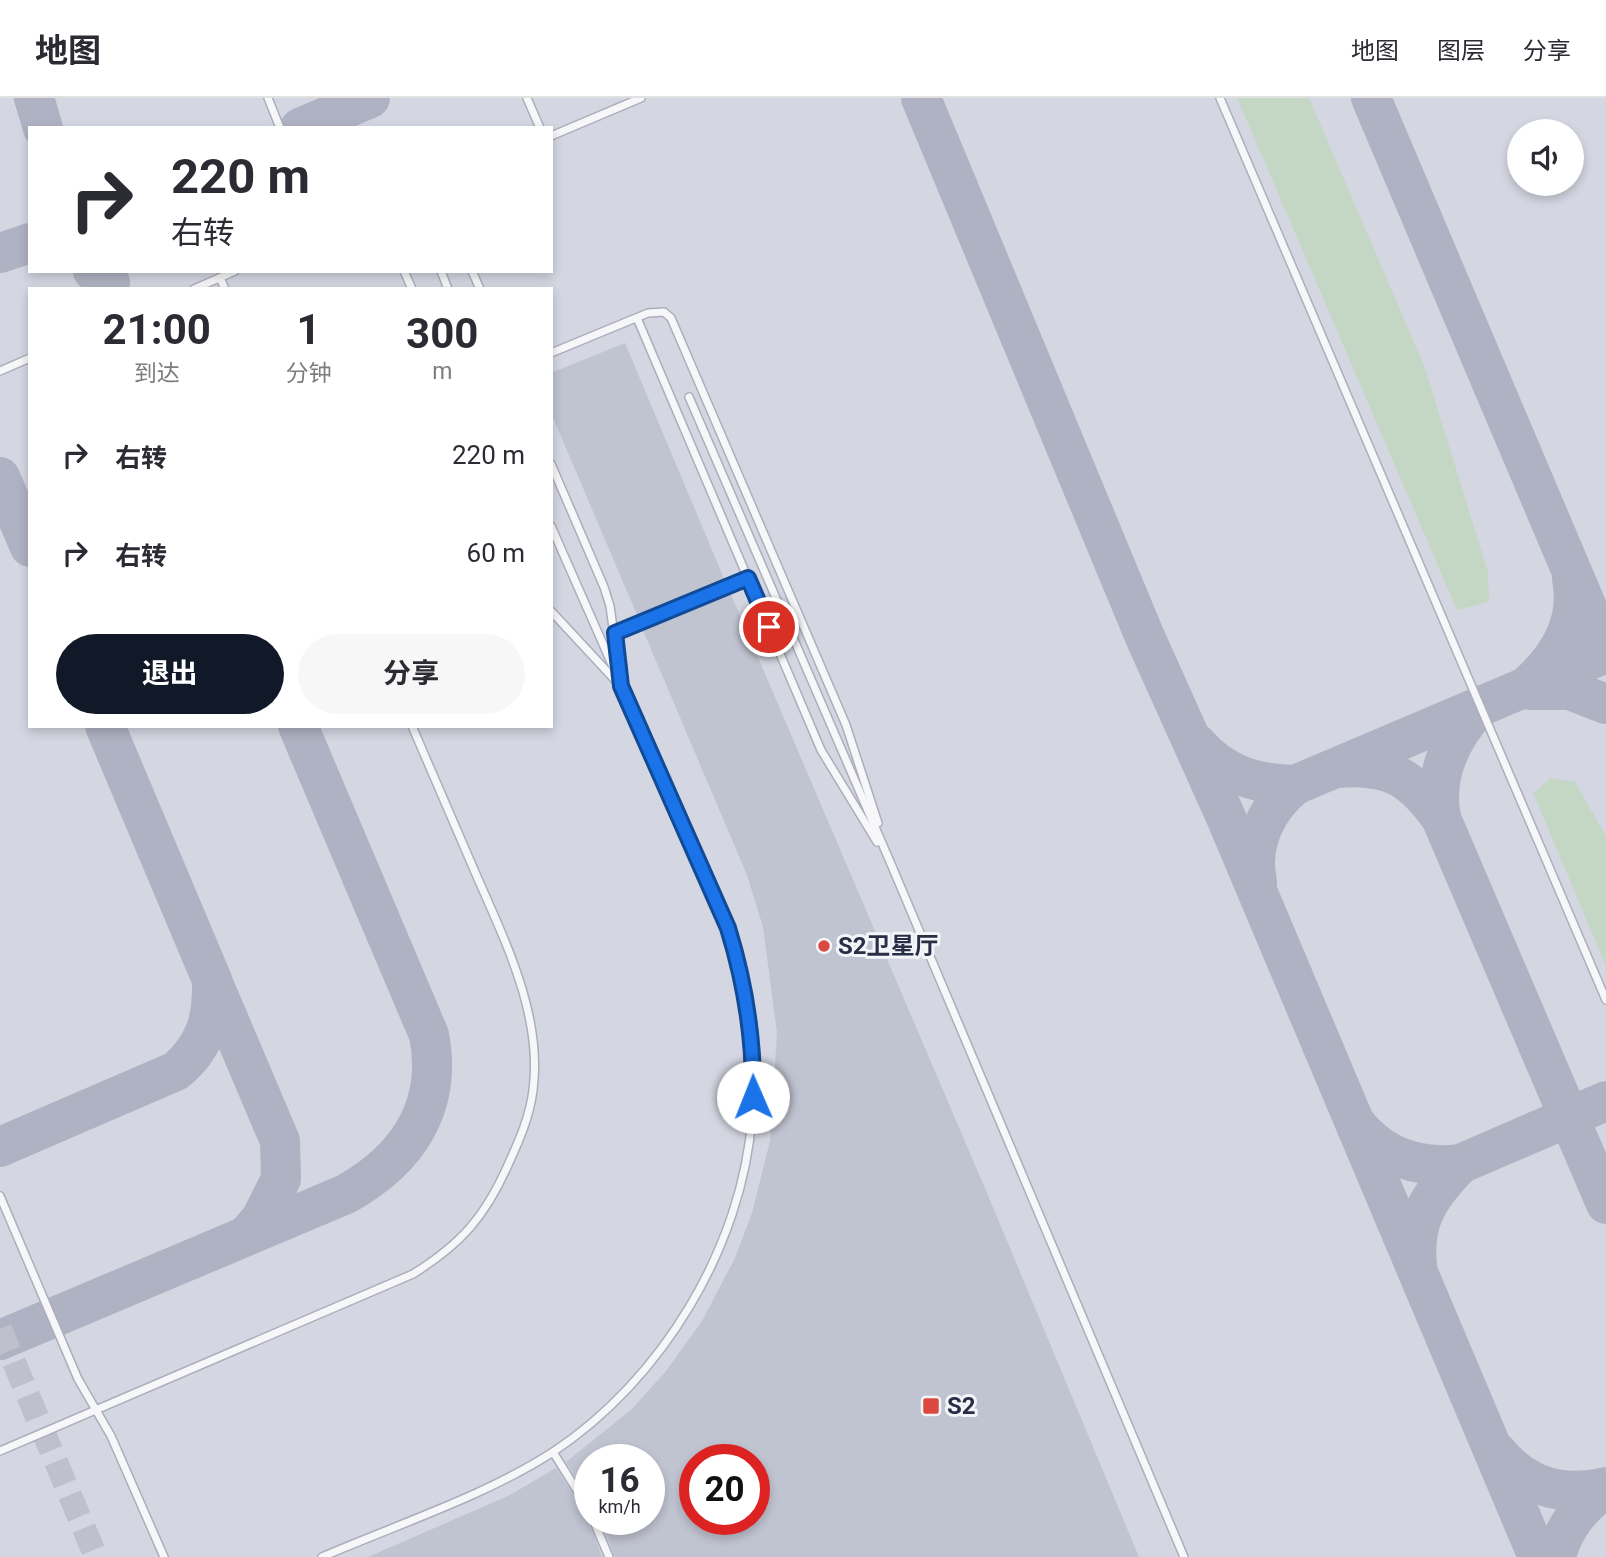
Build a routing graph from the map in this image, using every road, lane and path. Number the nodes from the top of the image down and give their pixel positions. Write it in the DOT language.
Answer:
graph roads {
  1 [pos="268,98"];
  2 [pos="527,98"];
  3 [pos="641,98"];
  4 [pos="1220,98"];
  5 [pos="279,126"];
  6 [pos="539,126"];
  7 [pos="553,135"];
  8 [pos="231,273"];
  9 [pos="220,278"];
  10 [pos="199,287"];
  11 [pos="224,287"];
  12 [pos="637,318"];
  13 [pos="553,352"];
  14 [pos="28,359"];
  15 [pos="0,370"];
  16 [pos="689,397"];
  17 [pos="553,469"];
  18 [pos="553,531"];
  19 [pos="748,578"];
  20 [pos="553,613"];
  21 [pos="615,633"];
  22 [pos="621,686"];
  23 [pos="413,728"];
  24 [pos="891,864"];
  25 [pos="1606,1000"];
  26 [pos="0,1196"];
  27 [pos="96,1410"];
  28 [pos="0,1451"];
  29 [pos="553,1452"];
  30 [pos="574,1485"];
  31 [pos="600,1535"];
  32 [pos="164,1557"];
  33 [pos="322,1557"];
  34 [pos="609,1557"];
  35 [pos="1184,1557"];
  1 -- 5 [label="lane"];
  2 -- 6 [label="lane"];
  3 -- 7 [label="lane"];
  4 -- 25 [label="lane"];
  8 -- 9 [label="lane"];
  9 -- 10 [label="lane"];
  9 -- 11 [label="lane"];
  12 -- 13 [label="lane"];
  12 -- 19 [label="lane"];
  12 -- 24 [label="lane"];
  14 -- 15 [label="lane"];
  16 -- 24 [label="lane"];
  17 -- 21 [label="lane"];
  18 -- 22 [label="lane"];
  19 -- 21 [label="lane"];
  19 -- 24 [label="lane"];
  20 -- 22 [label="lane"];
  21 -- 22 [label="lane"];
  22 -- 29 [label="lane"];
  23 -- 27 [label="lane"];
  24 -- 35 [label="lane"];
  26 -- 27 [label="lane"];
  27 -- 28 [label="lane"];
  27 -- 32 [label="lane"];
  29 -- 30 [label="lane"];
  29 -- 33 [label="lane"];
  31 -- 34 [label="lane"];
}
